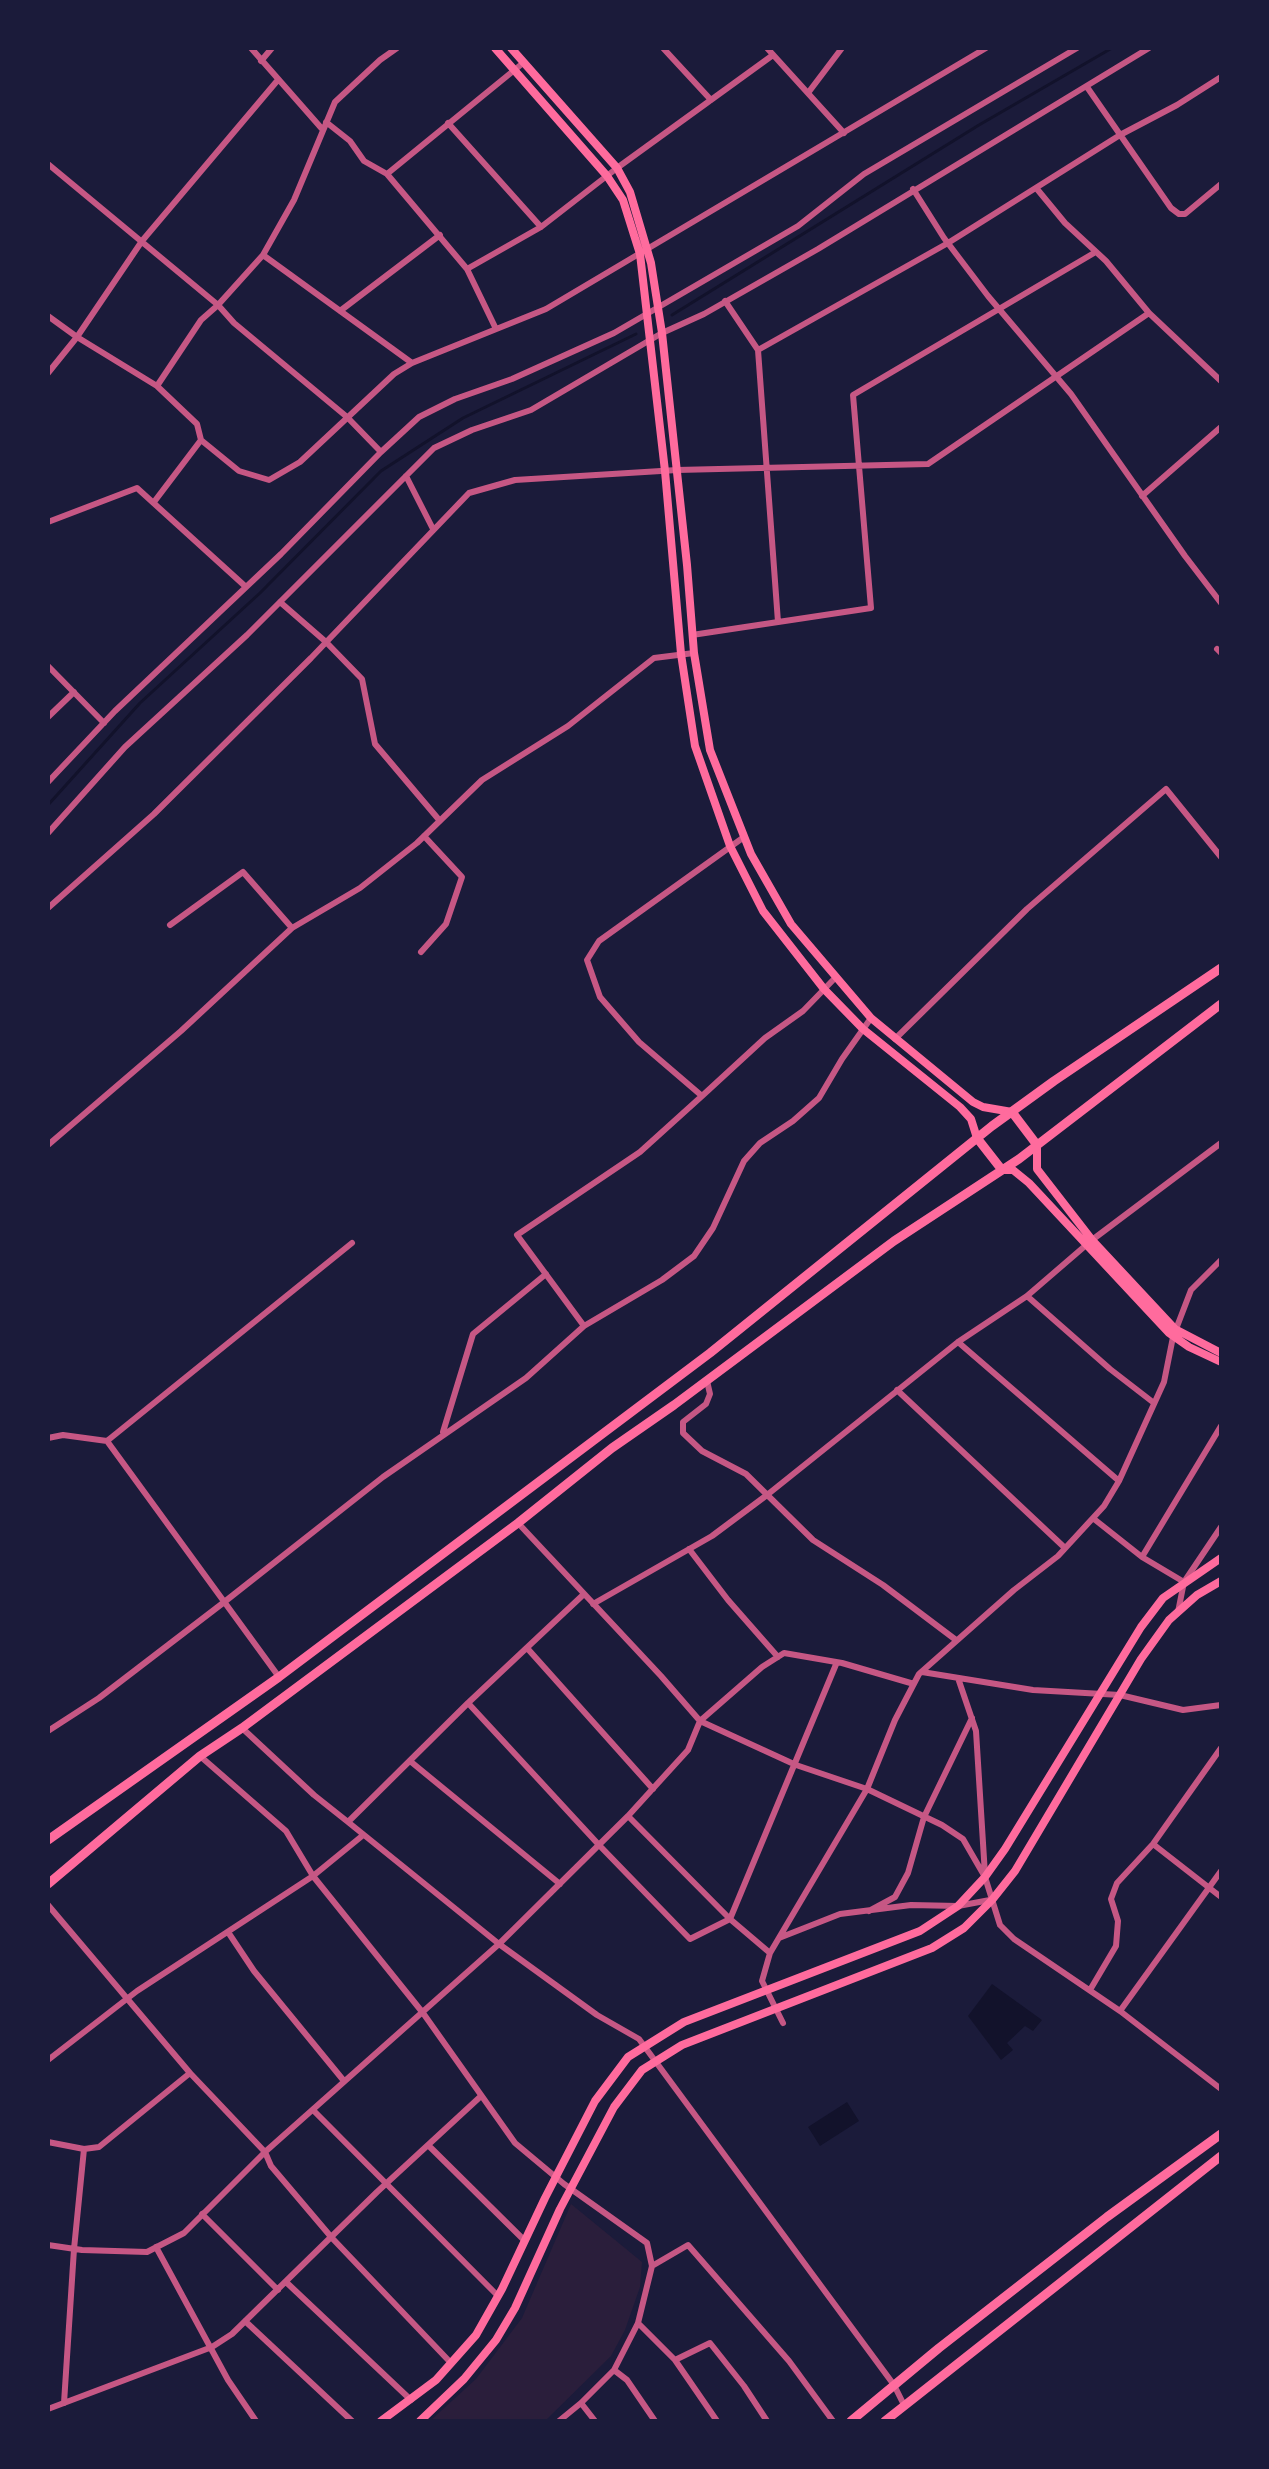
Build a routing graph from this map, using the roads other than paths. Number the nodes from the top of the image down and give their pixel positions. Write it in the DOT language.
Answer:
graph roads {
  1 [pos="251,48"];
  2 [pos="272,48"];
  3 [pos="397,48"];
  4 [pos="495,48"];
  5 [pos="511,48"];
  6 [pos="663,48"];
  7 [pos="767,48"];
  8 [pos="842,48"];
  9 [pos="986,48"];
  10 [pos="1077,48"];
  11 [pos="1149,48"];
  12 [pos="773,55"];
  13 [pos="261,61"];
  14 [pos="523,63"];
  15 [pos="513,70"];
  16 [pos="1221,77"];
  17 [pos="277,81"];
  18 [pos="1087,87"];
  19 [pos="808,93"];
  20 [pos="711,100"];
  21 [pos="326,122"];
  22 [pos="448,123"];
  23 [pos="323,130"];
  24 [pos="844,133"];
  25 [pos="1120,135"];
  26 [pos="48,164"];
  27 [pos="617,168"];
  28 [pos="387,174"];
  29 [pos="607,176"];
  30 [pos="1221,184"];
  31 [pos="913,189"];
  32 [pos="1037,189"];
  33 [pos="541,227"];
  34 [pos="440,235"];
  35 [pos="142,241"];
  36 [pos="948,243"];
  37 [pos="644,252"];
  38 [pos="1094,253"];
  39 [pos="263,255"];
  40 [pos="467,269"];
  41 [pos="725,301"];
  42 [pos="218,305"];
  43 [pos="657,306"];
  44 [pos="999,309"];
  45 [pos="340,311"];
  46 [pos="647,313"];
  47 [pos="1149,313"];
  48 [pos="48,316"];
  49 [pos="496,329"];
  50 [pos="662,333"];
  51 [pos="77,337"];
  52 [pos="650,340"];
  53 [pos="758,350"];
  54 [pos="412,363"];
  55 [pos="48,373"];
  56 [pos="1056,376"];
  57 [pos="1221,381"];
  58 [pos="157,386"];
  59 [pos="347,417"];
  60 [pos="1221,427"];
  61 [pos="201,440"];
  62 [pos="381,452"];
  63 [pos="859,466"];
  64 [pos="769,468"];
  65 [pos="677,470"];
  66 [pos="665,471"];
  67 [pos="406,476"];
  68 [pos="1142,496"];
  69 [pos="154,502"];
  70 [pos="48,522"];
  71 [pos="433,529"];
  72 [pos="246,587"];
  73 [pos="280,602"];
  74 [pos="1221,603"];
  75 [pos="778,622"];
  76 [pos="692,635"];
  77 [pos="326,642"];
  78 [pos="694,653"];
  79 [pos="681,654"];
  80 [pos="48,666"];
  81 [pos="74,692"];
  82 [pos="48,717"];
  83 [pos="104,723"];
  84 [pos="48,782"];
  85 [pos="440,821"];
  86 [pos="48,833"];
  87 [pos="424,836"];
  88 [pos="744,837"];
  89 [pos="730,846"];
  90 [pos="1221,857"];
  91 [pos="48,908"];
  92 [pos="170,925"];
  93 [pos="292,928"];
  94 [pos="421,952"];
  95 [pos="1221,968"];
  96 [pos="835,978"];
  97 [pos="824,989"];
  98 [pos="1221,1004"];
  99 [pos="871,1018"];
  100 [pos="863,1029"];
  101 [pos="895,1040"];
  102 [pos="702,1096"];
  103 [pos="1012,1112"];
  104 [pos="977,1138"];
  105 [pos="1221,1143"];
  106 [pos="48,1145"];
  107 [pos="1037,1145"];
  108 [pos="1002,1170"];
  109 [pos="1089,1242"];
  110 [pos="352,1243"];
  111 [pos="1221,1260"];
  112 [pos="546,1274"];
  113 [pos="1027,1296"];
  114 [pos="584,1326"];
  115 [pos="1174,1333"];
  116 [pos="958,1342"];
  117 [pos="1221,1353"];
  118 [pos="1221,1362"];
  119 [pos="707,1380"];
  120 [pos="897,1390"];
  121 [pos="1154,1403"];
  122 [pos="1221,1426"];
  123 [pos="443,1433"];
  124 [pos="48,1438"];
  125 [pos="107,1441"];
  126 [pos="1119,1481"];
  127 [pos="767,1495"];
  128 [pos="1094,1519"];
  129 [pos="518,1523"];
  130 [pos="1221,1527"];
  131 [pos="1065,1548"];
  132 [pos="689,1549"];
  133 [pos="1142,1557"];
  134 [pos="1221,1558"];
  135 [pos="1221,1581"];
  136 [pos="1184,1582"];
  137 [pos="584,1594"];
  138 [pos="223,1603"];
  139 [pos="593,1604"];
  140 [pos="1178,1612"];
  141 [pos="956,1640"];
  142 [pos="527,1648"];
  143 [pos="778,1657"];
  144 [pos="837,1662"];
  145 [pos="922,1672"];
  146 [pos="279,1677"];
  147 [pos="958,1678"];
  148 [pos="914,1684"];
  149 [pos="1100,1694"];
  150 [pos="1120,1695"];
  151 [pos="468,1703"];
  152 [pos="1221,1705"];
  153 [pos="972,1718"];
  154 [pos="700,1721"];
  155 [pos="242,1728"];
  156 [pos="48,1731"];
  157 [pos="1221,1748"];
  158 [pos="200,1756"];
  159 [pos="410,1761"];
  160 [pos="796,1765"];
  161 [pos="653,1789"];
  162 [pos="867,1789"];
  163 [pos="628,1816"];
  164 [pos="924,1817"];
  165 [pos="348,1822"];
  166 [pos="362,1836"];
  167 [pos="48,1840"];
  168 [pos="1153,1844"];
  169 [pos="599,1845"];
  170 [pos="1221,1871"];
  171 [pos="313,1876"];
  172 [pos="985,1877"];
  173 [pos="48,1884"];
  174 [pos="560,1884"];
  175 [pos="1209,1887"];
  176 [pos="1221,1897"];
  177 [pos="992,1900"];
  178 [pos="48,1905"];
  179 [pos="958,1906"];
  180 [pos="869,1911"];
  181 [pos="730,1919"];
  182 [pos="228,1932"];
  183 [pos="779,1938"];
  184 [pos="499,1944"];
  185 [pos="770,1953"];
  186 [pos="766,1990"];
  187 [pos="1090,1990"];
  188 [pos="128,1998"];
  189 [pos="776,2008"];
  190 [pos="1120,2011"];
  191 [pos="423,2013"];
  192 [pos="783,2023"];
  193 [pos="645,2045"];
  194 [pos="48,2060"];
  195 [pos="657,2060"];
  196 [pos="190,2073"];
  197 [pos="344,2081"];
  198 [pos="1221,2089"];
  199 [pos="480,2097"];
  200 [pos="313,2110"];
  201 [pos="1221,2134"];
  202 [pos="48,2142"];
  203 [pos="428,2145"];
  204 [pos="84,2149"];
  205 [pos="265,2152"];
  206 [pos="1221,2156"];
  207 [pos="556,2176"];
  208 [pos="388,2182"];
  209 [pos="567,2186"];
  210 [pos="202,2214"];
  211 [pos="332,2238"];
  212 [pos="525,2241"];
  213 [pos="48,2245"];
  214 [pos="156,2247"];
  215 [pos="74,2249"];
  216 [pos="652,2266"];
  217 [pos="286,2282"];
  218 [pos="278,2290"];
  219 [pos="498,2296"];
  220 [pos="245,2321"];
  221 [pos="638,2323"];
  222 [pos="212,2347"];
  223 [pos="675,2360"];
  224 [pos="451,2363"];
  225 [pos="614,2370"];
  226 [pos="894,2385"];
  227 [pos="411,2400"];
  228 [pos="64,2403"];
  229 [pos="581,2403"];
  230 [pos="904,2405"];
  231 [pos="48,2409"];
  232 [pos="256,2421"];
  233 [pos="352,2421"];
  234 [pos="381,2421"];
  235 [pos="420,2421"];
  236 [pos="559,2421"];
  237 [pos="595,2421"];
  238 [pos="655,2421"];
  239 [pos="717,2421"];
  240 [pos="767,2421"];
  241 [pos="833,2421"];
  242 [pos="851,2421"];
  243 [pos="885,2421"];
  1 -- 13 [label="street"];
  2 -- 13 [label="street"];
  3 -- 21 [label="street"];
  4 -- 15 [label="main road"];
  5 -- 14 [label="main road"];
  6 -- 20 [label="street"];
  7 -- 12 [label="street"];
  8 -- 19 [label="street"];
  9 -- 24 [label="street"];
  10 -- 43 [label="street"];
  11 -- 18 [label="street"];
  12 -- 19 [label="street"];
  12 -- 20 [label="street"];
  13 -- 17 [label="street"];
  14 -- 15 [label="street"];
  14 -- 27 [label="main road"];
  15 -- 22 [label="street"];
  15 -- 29 [label="main road"];
  16 -- 25 [label="street"];
  17 -- 23 [label="street"];
  17 -- 35 [label="street"];
  18 -- 25 [label="street"];
  18 -- 31 [label="street"];
  19 -- 24 [label="street"];
  20 -- 27 [label="street"];
  21 -- 23 [label="street"];
  21 -- 28 [label="street"];
  22 -- 28 [label="street"];
  22 -- 33 [label="street"];
  23 -- 39 [label="street"];
  24 -- 37 [label="street"];
  25 -- 30 [label="street"];
  25 -- 32 [label="street"];
  26 -- 35 [label="street"];
  27 -- 29 [label="street"];
  27 -- 37 [label="main road"];
  28 -- 34 [label="street"];
  29 -- 33 [label="street"];
  29 -- 37 [label="main road"];
  31 -- 36 [label="street"];
  31 -- 41 [label="street"];
  32 -- 36 [label="street"];
  32 -- 38 [label="street"];
  33 -- 40 [label="street"];
  34 -- 40 [label="street"];
  34 -- 45 [label="street"];
  35 -- 42 [label="street"];
  35 -- 51 [label="street"];
  36 -- 44 [label="street"];
  36 -- 53 [label="street"];
  37 -- 43 [label="main road"];
  37 -- 46 [label="main road"];
  37 -- 49 [label="street"];
  38 -- 44 [label="street"];
  38 -- 47 [label="street"];
  39 -- 42 [label="street"];
  39 -- 45 [label="street"];
  40 -- 49 [label="street"];
  41 -- 50 [label="street"];
  41 -- 53 [label="street"];
  42 -- 58 [label="street"];
  42 -- 59 [label="street"];
  43 -- 46 [label="street"];
  43 -- 50 [label="main road"];
  44 -- 56 [label="street"];
  44 -- 63 [label="street"];
  45 -- 54 [label="street"];
  46 -- 52 [label="main road"];
  46 -- 62 [label="street"];
  47 -- 56 [label="street"];
  47 -- 57 [label="street"];
  48 -- 51 [label="street"];
  49 -- 54 [label="street"];
  50 -- 52 [label="street"];
  50 -- 65 [label="main road"];
  51 -- 55 [label="street"];
  51 -- 58 [label="street"];
  52 -- 66 [label="main road"];
  52 -- 67 [label="street"];
  53 -- 64 [label="street"];
  54 -- 59 [label="street"];
  56 -- 63 [label="street"];
  56 -- 68 [label="street"];
  58 -- 61 [label="street"];
  59 -- 61 [label="street"];
  59 -- 62 [label="street"];
  60 -- 68 [label="street"];
  61 -- 69 [label="street"];
  62 -- 72 [label="street"];
  63 -- 64 [label="street"];
  63 -- 75 [label="street"];
  64 -- 65 [label="street"];
  64 -- 75 [label="street"];
  65 -- 66 [label="street"];
  65 -- 76 [label="main road"];
  66 -- 71 [label="street"];
  66 -- 79 [label="main road"];
  67 -- 71 [label="street"];
  67 -- 73 [label="street"];
  68 -- 74 [label="street"];
  69 -- 70 [label="street"];
  69 -- 72 [label="street"];
  71 -- 77 [label="street"];
  72 -- 83 [label="street"];
  73 -- 77 [label="street"];
  73 -- 86 [label="street"];
  75 -- 76 [label="street"];
  76 -- 78 [label="main road"];
  77 -- 85 [label="street"];
  77 -- 91 [label="street"];
  78 -- 79 [label="street"];
  78 -- 88 [label="main road"];
  79 -- 85 [label="street"];
  79 -- 89 [label="main road"];
  80 -- 81 [label="street"];
  81 -- 82 [label="street"];
  81 -- 83 [label="street"];
  83 -- 84 [label="street"];
  85 -- 87 [label="street"];
  87 -- 93 [label="street"];
  87 -- 94 [label="street"];
  88 -- 89 [label="street"];
  88 -- 96 [label="main road"];
  89 -- 97 [label="main road"];
  89 -- 102 [label="street"];
  90 -- 101 [label="street"];
  92 -- 93 [label="street"];
  93 -- 106 [label="street"];
  95 -- 103 [label="main road"];
  96 -- 97 [label="street"];
  96 -- 99 [label="main road"];
  97 -- 100 [label="main road"];
  97 -- 102 [label="street"];
  98 -- 107 [label="main road"];
  99 -- 100 [label="street"];
  99 -- 101 [label="main road"];
  100 -- 104 [label="main road"];
  100 -- 114 [label="street"];
  101 -- 103 [label="main road"];
  102 -- 112 [label="street"];
  103 -- 104 [label="main road"];
  103 -- 107 [label="main road"];
  104 -- 108 [label="main road"];
  104 -- 146 [label="main road"];
  105 -- 109 [label="street"];
  107 -- 108 [label="main road"];
  107 -- 109 [label="main road"];
  108 -- 109 [label="main road"];
  108 -- 119 [label="main road"];
  109 -- 113 [label="street"];
  109 -- 115 [label="main road"];
  110 -- 125 [label="street"];
  111 -- 115 [label="street"];
  112 -- 114 [label="street"];
  112 -- 123 [label="street"];
  113 -- 116 [label="street"];
  113 -- 121 [label="street"];
  114 -- 123 [label="street"];
  115 -- 117 [label="main road"];
  115 -- 118 [label="main road"];
  115 -- 121 [label="street"];
  116 -- 120 [label="street"];
  116 -- 126 [label="street"];
  119 -- 127 [label="street"];
  119 -- 129 [label="main road"];
  120 -- 127 [label="street"];
  120 -- 131 [label="street"];
  121 -- 126 [label="street"];
  122 -- 133 [label="street"];
  123 -- 138 [label="street"];
  124 -- 125 [label="street"];
  125 -- 138 [label="street"];
  126 -- 128 [label="street"];
  127 -- 132 [label="street"];
  127 -- 141 [label="street"];
  128 -- 131 [label="street"];
  128 -- 133 [label="street"];
  129 -- 137 [label="street"];
  129 -- 155 [label="main road"];
  130 -- 136 [label="street"];
  131 -- 141 [label="street"];
  132 -- 139 [label="street"];
  132 -- 143 [label="street"];
  133 -- 136 [label="street"];
  134 -- 136 [label="main road"];
  135 -- 140 [label="main road"];
  136 -- 140 [label="street"];
  136 -- 149 [label="main road"];
  137 -- 139 [label="street"];
  137 -- 142 [label="street"];
  138 -- 146 [label="street"];
  138 -- 156 [label="street"];
  139 -- 154 [label="street"];
  140 -- 150 [label="main road"];
  141 -- 145 [label="street"];
  142 -- 151 [label="street"];
  142 -- 161 [label="street"];
  143 -- 144 [label="street"];
  143 -- 154 [label="street"];
  144 -- 148 [label="street"];
  144 -- 160 [label="street"];
  145 -- 147 [label="street"];
  145 -- 148 [label="street"];
  146 -- 167 [label="main road"];
  147 -- 149 [label="street"];
  147 -- 153 [label="street"];
  148 -- 162 [label="street"];
  149 -- 150 [label="street"];
  149 -- 172 [label="main road"];
  150 -- 152 [label="street"];
  150 -- 177 [label="main road"];
  151 -- 159 [label="street"];
  151 -- 169 [label="street"];
  153 -- 164 [label="street"];
  153 -- 172 [label="street"];
  154 -- 160 [label="street"];
  154 -- 161 [label="street"];
  155 -- 158 [label="main road"];
  155 -- 165 [label="street"];
  157 -- 168 [label="street"];
  158 -- 171 [label="street"];
  158 -- 173 [label="main road"];
  159 -- 165 [label="street"];
  159 -- 174 [label="street"];
  160 -- 162 [label="street"];
  160 -- 181 [label="street"];
  161 -- 163 [label="street"];
  162 -- 164 [label="street"];
  162 -- 183 [label="street"];
  163 -- 169 [label="street"];
  163 -- 181 [label="street"];
  164 -- 172 [label="street"];
  164 -- 180 [label="street"];
  165 -- 166 [label="street"];
  166 -- 171 [label="street"];
  166 -- 184 [label="street"];
  168 -- 175 [label="street"];
  168 -- 187 [label="street"];
  169 -- 174 [label="street"];
  169 -- 181 [label="street"];
  170 -- 175 [label="street"];
  171 -- 182 [label="street"];
  171 -- 191 [label="street"];
  172 -- 177 [label="street"];
  172 -- 179 [label="main road"];
  174 -- 184 [label="street"];
  175 -- 176 [label="street"];
  175 -- 190 [label="street"];
  177 -- 179 [label="street"];
  177 -- 187 [label="street"];
  177 -- 189 [label="main road"];
  178 -- 188 [label="street"];
  179 -- 180 [label="street"];
  179 -- 186 [label="main road"];
  180 -- 183 [label="street"];
  181 -- 185 [label="street"];
  182 -- 188 [label="street"];
  182 -- 197 [label="street"];
  183 -- 185 [label="street"];
  184 -- 191 [label="street"];
  184 -- 193 [label="street"];
  185 -- 186 [label="street"];
  186 -- 189 [label="street"];
  186 -- 193 [label="main road"];
  187 -- 190 [label="street"];
  188 -- 194 [label="street"];
  188 -- 196 [label="street"];
  189 -- 192 [label="street"];
  189 -- 195 [label="main road"];
  190 -- 198 [label="street"];
  191 -- 197 [label="street"];
  191 -- 199 [label="street"];
  193 -- 195 [label="street"];
  193 -- 207 [label="main road"];
  195 -- 209 [label="main road"];
  195 -- 226 [label="street"];
  196 -- 204 [label="street"];
  196 -- 205 [label="street"];
  197 -- 200 [label="street"];
  199 -- 203 [label="street"];
  199 -- 207 [label="street"];
  200 -- 205 [label="street"];
  200 -- 208 [label="street"];
  201 -- 226 [label="main road"];
  202 -- 204 [label="street"];
  203 -- 208 [label="street"];
  203 -- 212 [label="street"];
  204 -- 215 [label="street"];
  205 -- 210 [label="street"];
  205 -- 211 [label="street"];
  206 -- 230 [label="main road"];
  207 -- 209 [label="street"];
  207 -- 212 [label="main road"];
  208 -- 211 [label="street"];
  208 -- 219 [label="street"];
  209 -- 216 [label="street"];
  209 -- 235 [label="main road"];
  210 -- 214 [label="street"];
  210 -- 218 [label="street"];
  211 -- 217 [label="street"];
  211 -- 224 [label="street"];
  212 -- 219 [label="main road"];
  213 -- 215 [label="street"];
  214 -- 215 [label="street"];
  214 -- 222 [label="street"];
  215 -- 228 [label="street"];
  216 -- 221 [label="street"];
  216 -- 241 [label="street"];
  217 -- 218 [label="street"];
  217 -- 227 [label="street"];
  218 -- 220 [label="street"];
  219 -- 224 [label="main road"];
  220 -- 222 [label="street"];
  220 -- 233 [label="street"];
  221 -- 223 [label="street"];
  221 -- 225 [label="street"];
  222 -- 228 [label="street"];
  222 -- 232 [label="street"];
  223 -- 239 [label="street"];
  223 -- 240 [label="street"];
  224 -- 227 [label="main road"];
  225 -- 229 [label="street"];
  225 -- 238 [label="street"];
  226 -- 230 [label="street"];
  226 -- 242 [label="main road"];
  227 -- 234 [label="main road"];
  228 -- 231 [label="street"];
  229 -- 236 [label="street"];
  229 -- 237 [label="street"];
  230 -- 243 [label="main road"];
}
